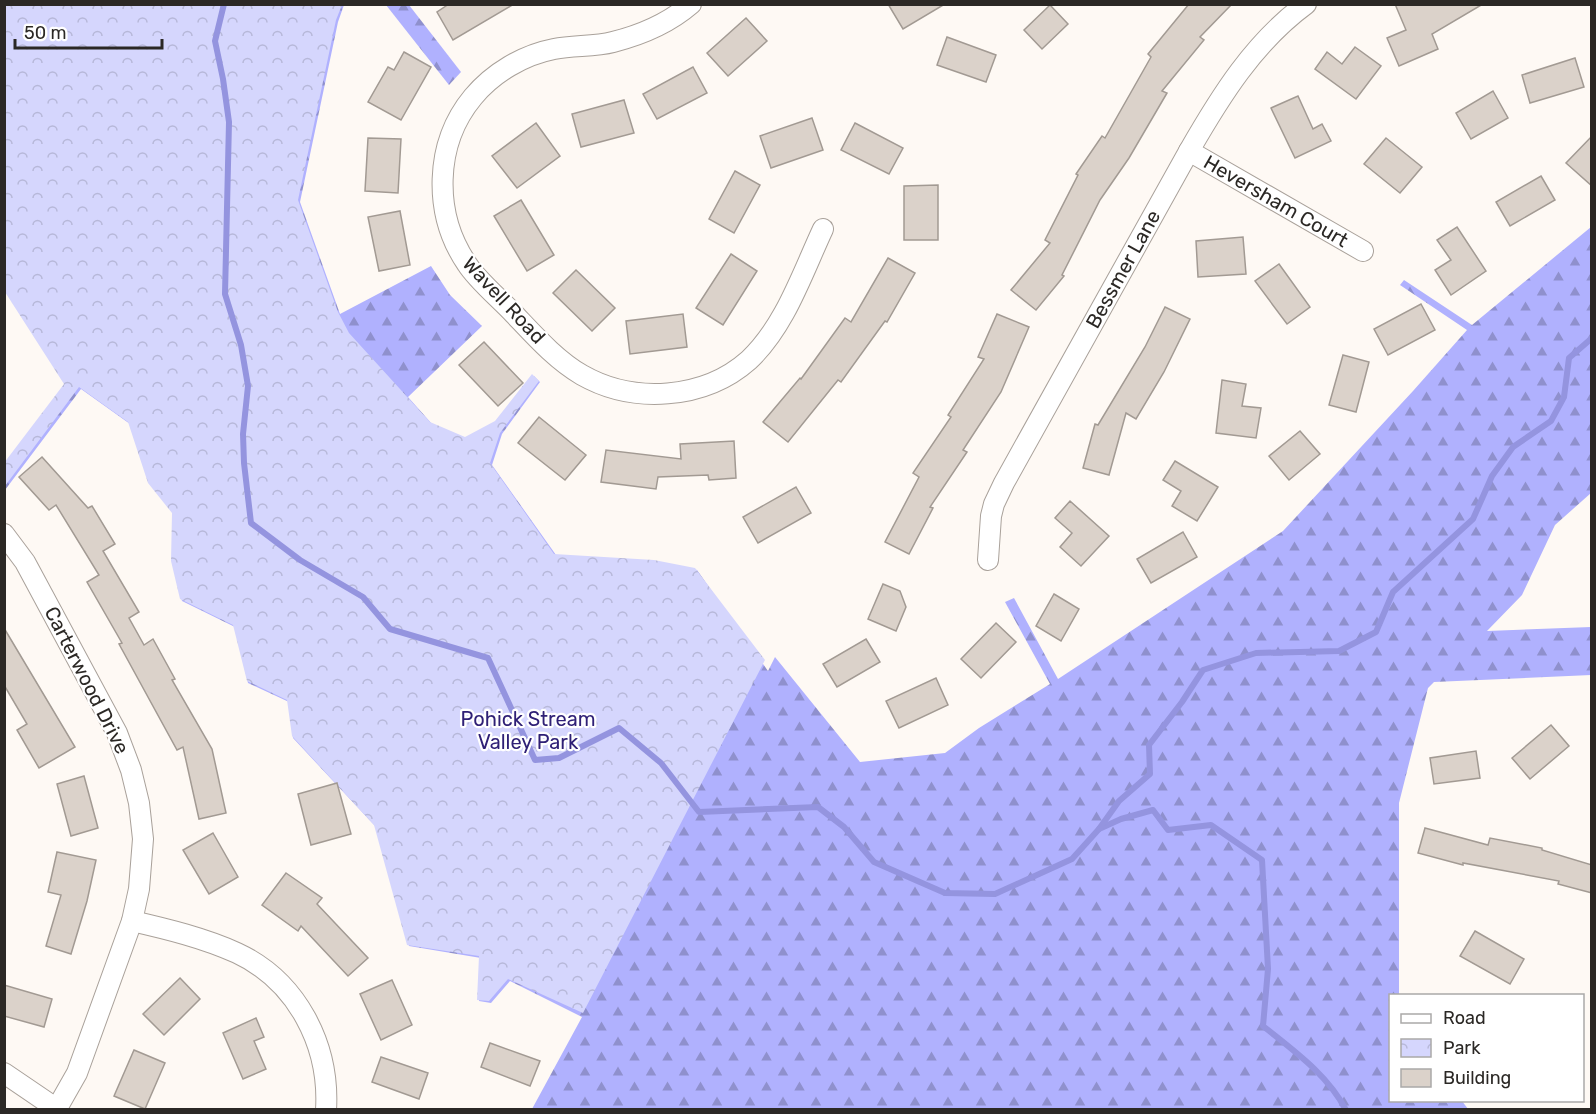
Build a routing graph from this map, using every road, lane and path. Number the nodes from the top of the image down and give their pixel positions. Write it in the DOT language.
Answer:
graph roads {
  1 [pos="691,4"];
  2 [pos="1306,4"];
  3 [pos="1189,151"];
  4 [pos="823,229"];
  5 [pos="1364,251"];
  6 [pos="4,534"];
  7 [pos="988,560"];
  8 [pos="132,921"];
  9 [pos="4,1073"];
  10 [pos="56,1109"];
  11 [pos="326,1110"];
  1 -- 4 [label="street, Wavell Road"];
  2 -- 3 [label="street, Bessmer Lane"];
  3 -- 5 [label="street, Heversham Court"];
  3 -- 7 [label="street, Bessmer Lane"];
  6 -- 8 [label="street, Carterwood Drive"];
  8 -- 10 [label="street, Carterwood Drive"];
  8 -- 11 [label="street"];
  9 -- 10 [label="street"];
}
